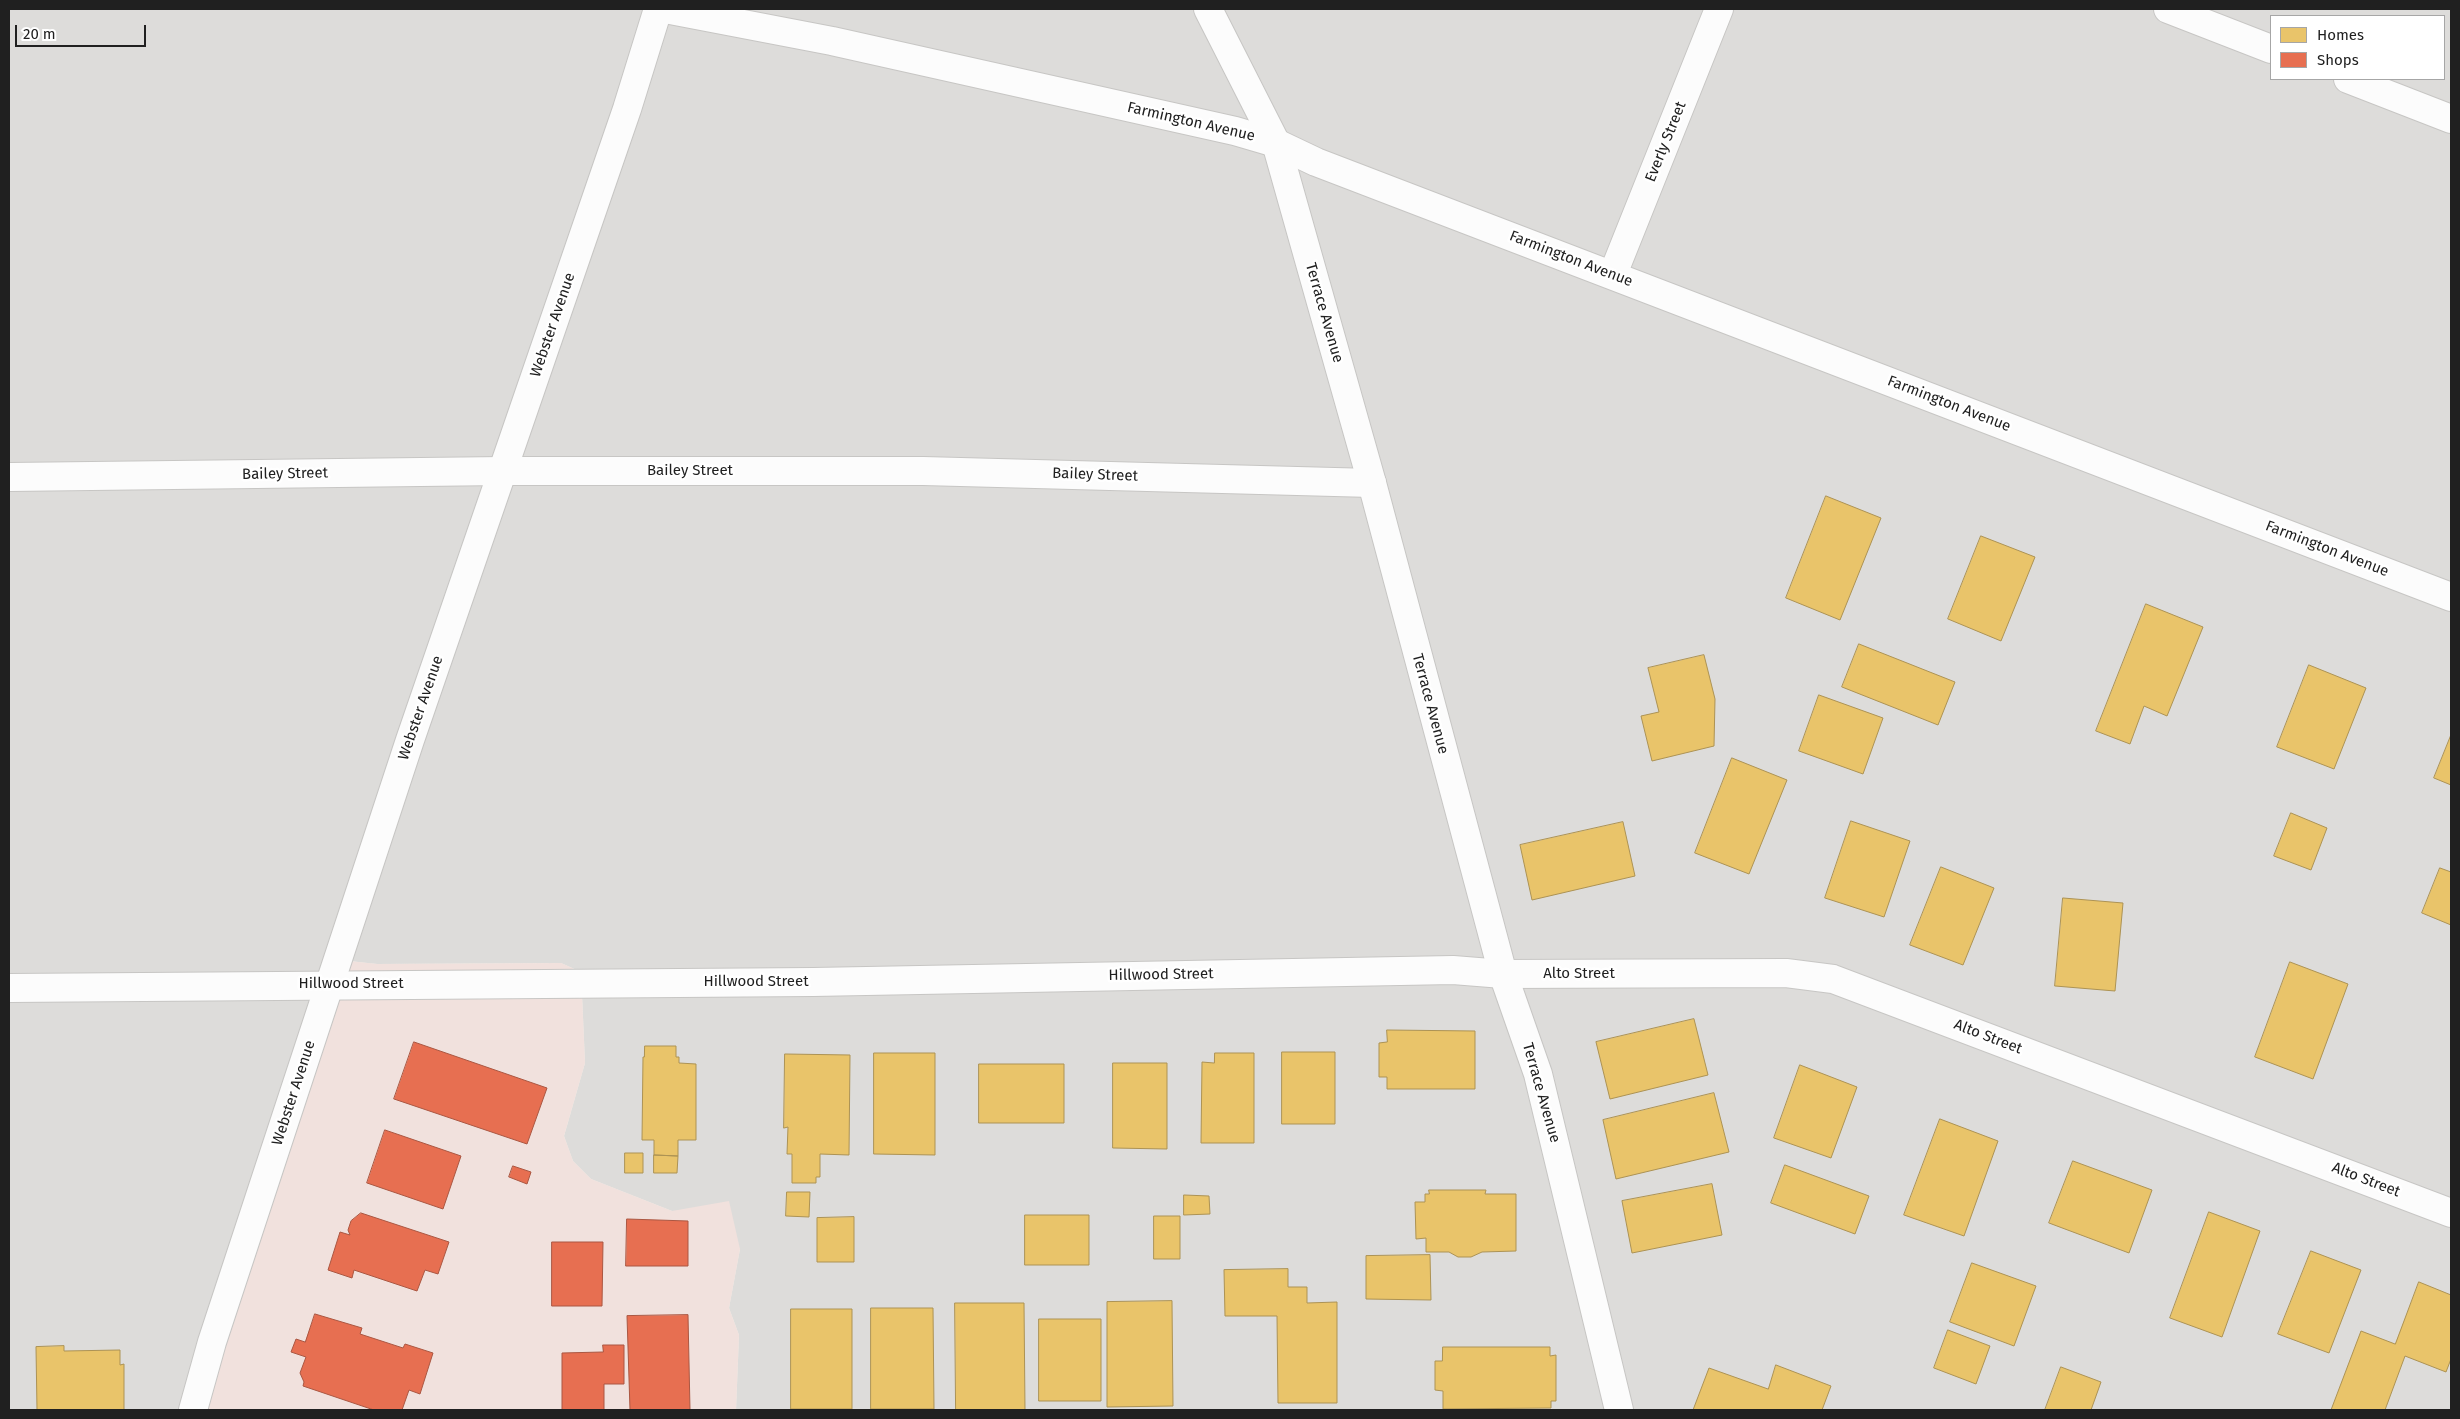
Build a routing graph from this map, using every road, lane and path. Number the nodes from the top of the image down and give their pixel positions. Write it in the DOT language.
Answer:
graph roads {
  1 [pos="658,9"];
  2 [pos="665,9"];
  3 [pos="1208,9"];
  4 [pos="1719,9"];
  5 [pos="2168,9"];
  6 [pos="2270,49"];
  7 [pos="2351,80"];
  8 [pos="2451,119"];
  9 [pos="1276,143"];
  10 [pos="1613,274"];
  11 [pos="503,471"];
  12 [pos="9,477"];
  13 [pos="1372,483"];
  14 [pos="2451,597"];
  15 [pos="1503,974"];
  16 [pos="330,984"];
  17 [pos="9,988"];
  18 [pos="2451,1213"];
  19 [pos="193,1410"];
  20 [pos="1619,1410"];
  1 -- 11 [label="street, Webster Avenue"];
  2 -- 9 [label="street, Farmington Avenue"];
  3 -- 9 [label="street, Terrace Avenue"];
  4 -- 10 [label="street, Everly Street"];
  5 -- 6 [label="street"];
  7 -- 8 [label="street"];
  9 -- 10 [label="street, Farmington Avenue"];
  9 -- 13 [label="street, Terrace Avenue"];
  10 -- 14 [label="street, Farmington Avenue"];
  11 -- 12 [label="street, Bailey Street"];
  11 -- 13 [label="street, Bailey Street"];
  11 -- 16 [label="street, Webster Avenue"];
  13 -- 15 [label="street, Terrace Avenue"];
  15 -- 16 [label="street, Hillwood Street"];
  15 -- 18 [label="street, Alto Street"];
  15 -- 20 [label="street, Terrace Avenue"];
  16 -- 17 [label="street, Hillwood Street"];
  16 -- 19 [label="street, Webster Avenue"];
}
